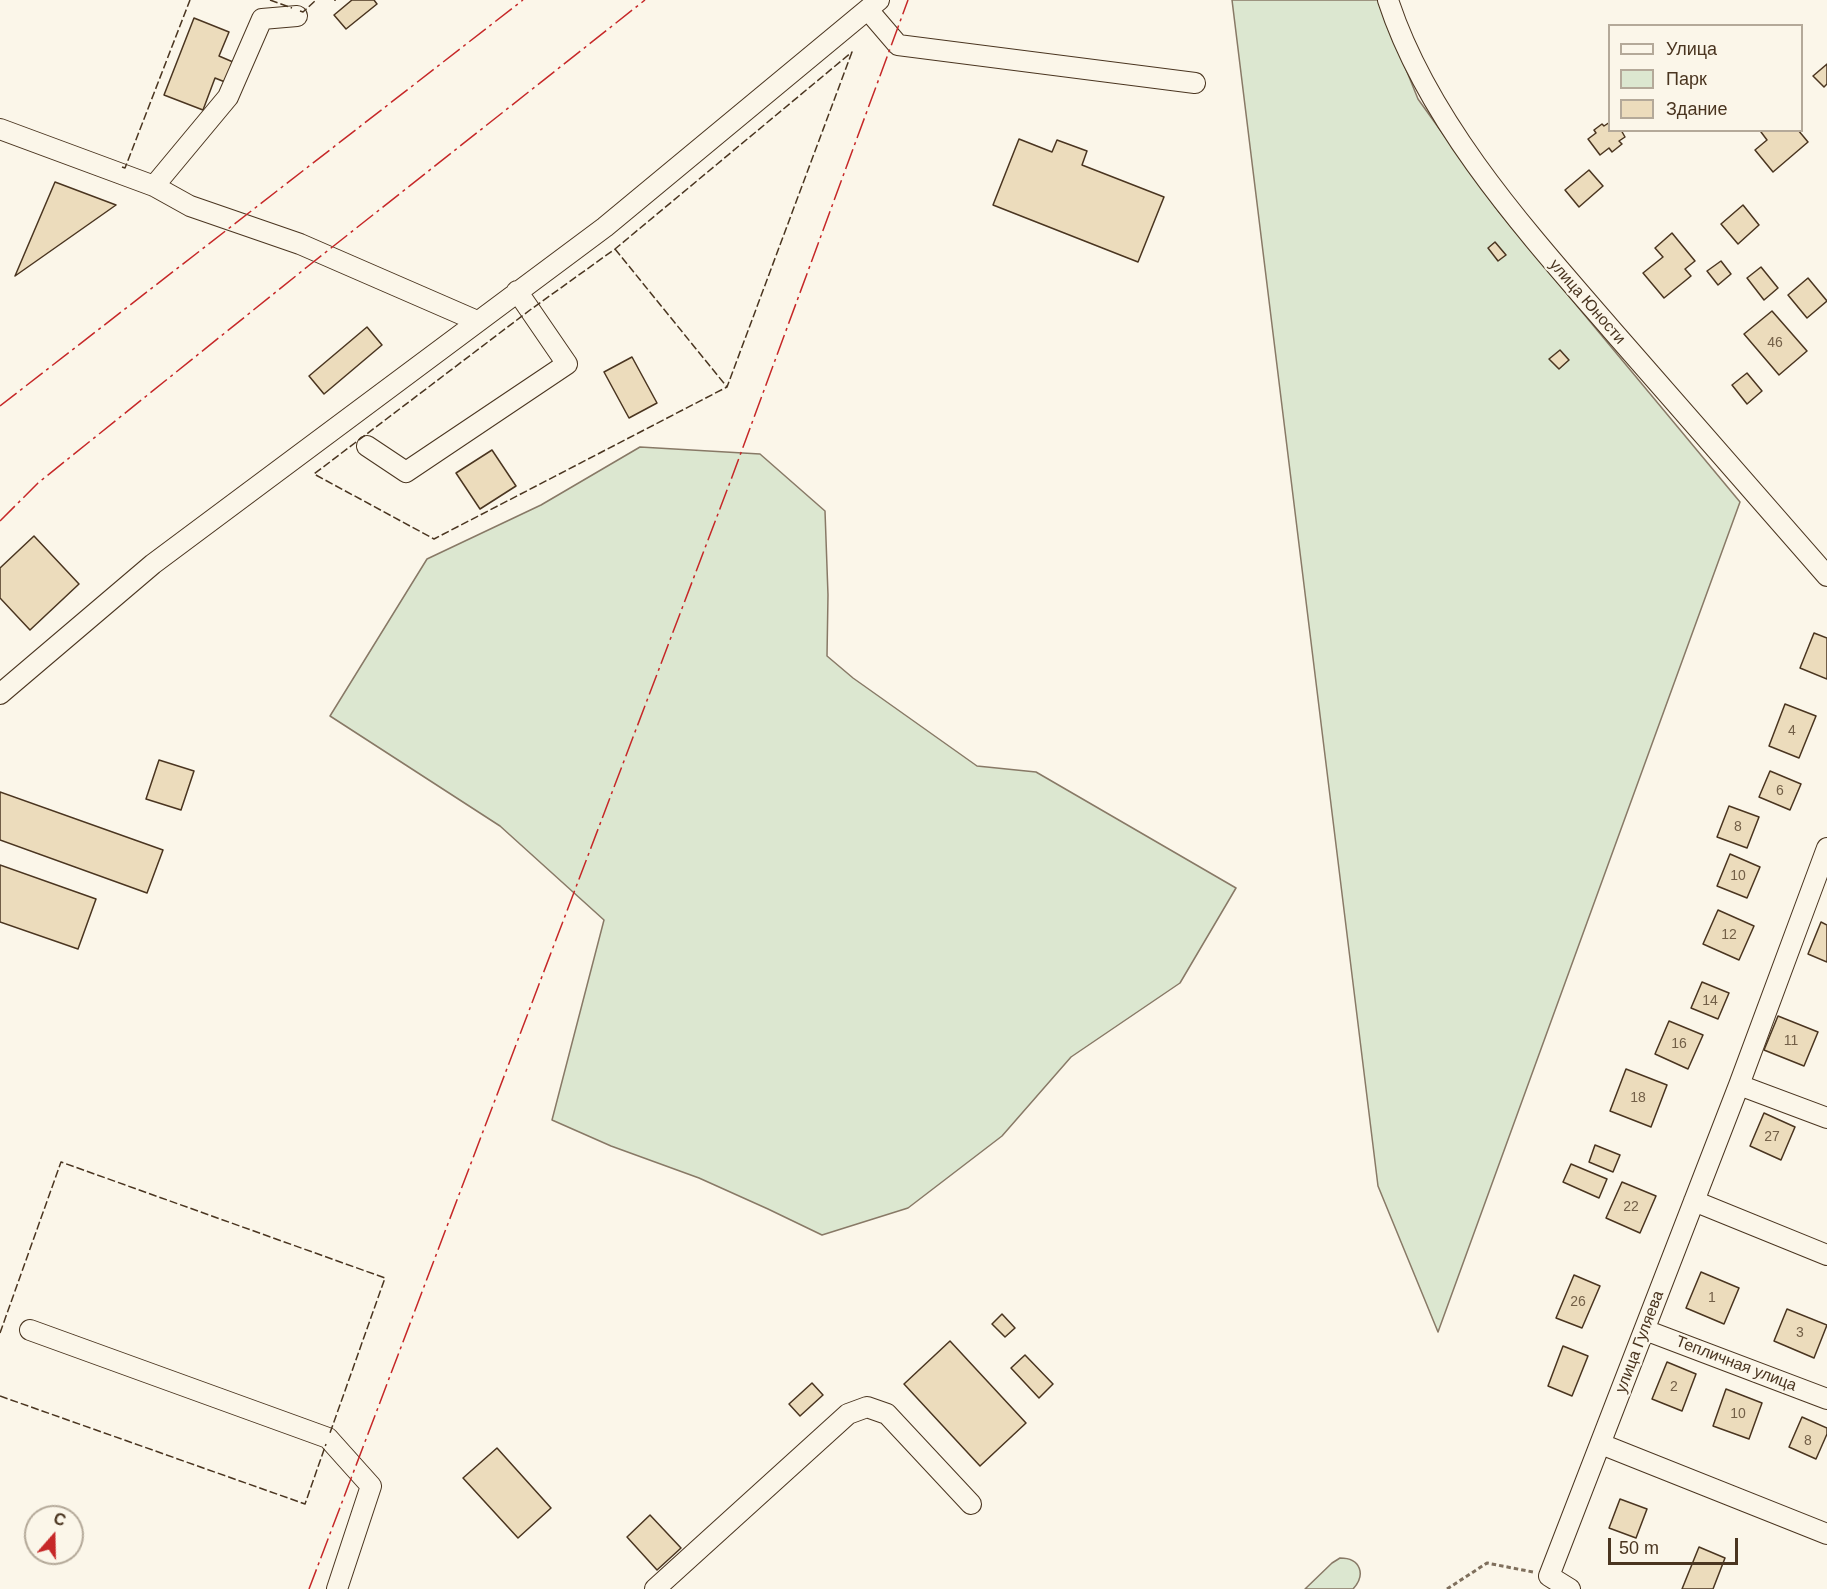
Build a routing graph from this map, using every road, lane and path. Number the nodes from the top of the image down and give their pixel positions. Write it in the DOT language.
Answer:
graph roads {
  1 [pos="1388,0"];
  2 [pos="874,5"];
  3 [pos="297,16"];
  4 [pos="1195,83"];
  5 [pos="0,129"];
  6 [pos="154,186"];
  7 [pos="517,291"];
  8 [pos="477,321"];
  9 [pos="367,447"];
  10 [pos="1827,576"];
  11 [pos="0,694"];
  12 [pos="1827,848"];
  13 [pos="1739,1084"];
  14 [pos="1827,1118"];
  15 [pos="1694,1201"];
  16 [pos="1827,1255"];
  17 [pos="30,1330"];
  18 [pos="1645,1330"];
  19 [pos="1827,1399"];
  20 [pos="1600,1444"];
  21 [pos="971,1504"];
  22 [pos="1827,1534"];
  23 [pos="1549,1576"];
  24 [pos="337,1589"];
  25 [pos="655,1589"];
  26 [pos="1447,1589"];
  27 [pos="1570,1589"];
  1 -- 10 [label="street, улица Юности"];
  2 -- 4 [label="street"];
  2 -- 7 [label="street"];
  3 -- 6 [label="street"];
  5 -- 6 [label="street"];
  6 -- 8 [label="street"];
  7 -- 8 [label="street"];
  7 -- 9 [label="street"];
  8 -- 11 [label="street"];
  12 -- 13 [label="street, улица Гуляева"];
  13 -- 14 [label="street"];
  13 -- 15 [label="street, улица Гуляева"];
  15 -- 16 [label="street"];
  15 -- 18 [label="street, улица Гуляева"];
  17 -- 24 [label="street"];
  18 -- 19 [label="street, Тепличная улица"];
  18 -- 20 [label="street, улица Гуляева"];
  20 -- 22 [label="street"];
  20 -- 23 [label="street, улица Гуляева"];
  21 -- 25 [label="street"];
  23 -- 26 [label="path"];
  23 -- 27 [label="street"];
}
